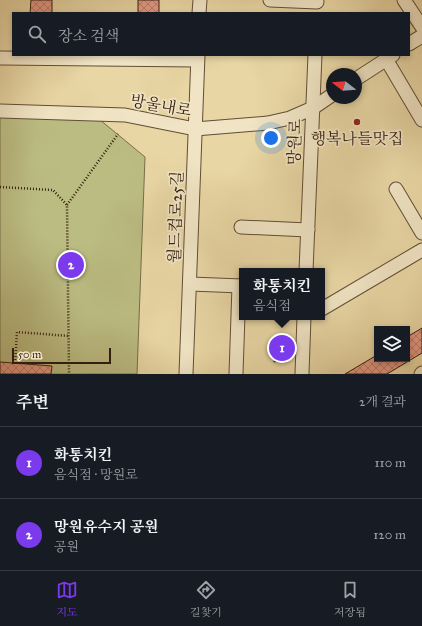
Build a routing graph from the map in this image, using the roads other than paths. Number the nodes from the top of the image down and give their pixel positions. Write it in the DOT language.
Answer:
graph roads {
  1 [pos="200,0"];
  2 [pos="270,0"];
  3 [pos="404,0"];
  4 [pos="316,5"];
  5 [pos="199,12"];
  6 [pos="422,27"];
  7 [pos="422,36"];
  8 [pos="410,43"];
  9 [pos="314,56"];
  10 [pos="390,57"];
  11 [pos="0,58"];
  12 [pos="198,58"];
  13 [pos="362,75"];
  14 [pos="326,99"];
  15 [pos="312,108"];
  16 [pos="0,111"];
  17 [pos="422,120"];
  18 [pos="195,128"];
  19 [pos="396,189"];
  20 [pos="241,227"];
  21 [pos="308,230"];
  22 [pos="422,233"];
  23 [pos="422,250"];
  24 [pos="306,268"];
  25 [pos="190,284"];
  26 [pos="239,286"];
  27 [pos="325,308"];
  28 [pos="239,320"];
  29 [pos="306,320"];
  30 [pos="186,374"];
  31 [pos="236,374"];
  32 [pos="302,374"];
  1 -- 5 [label="street"];
  2 -- 4 [label="street"];
  3 -- 6 [label="street"];
  7 -- 8 [label="street"];
  9 -- 15 [label="street, 망원로"];
  10 -- 13 [label="street"];
  10 -- 17 [label="street"];
  11 -- 12 [label="street, 월드컵로25길"];
  12 -- 18 [label="street, 월드컵로25길"];
  14 -- 15 [label="street, 방울내로"];
  15 -- 18 [label="street, 방울내로"];
  15 -- 21 [label="street, 망원로"];
  16 -- 18 [label="street, 방울내로"];
  18 -- 25 [label="street, 월드컵로25길"];
  19 -- 22 [label="street"];
  20 -- 21 [label="street"];
  21 -- 24 [label="street, 망원로"];
  23 -- 27 [label="street"];
  25 -- 26 [label="street"];
  25 -- 30 [label="street, 월드컵로25길"];
  28 -- 31 [label="street"];
  29 -- 32 [label="street"];
}
